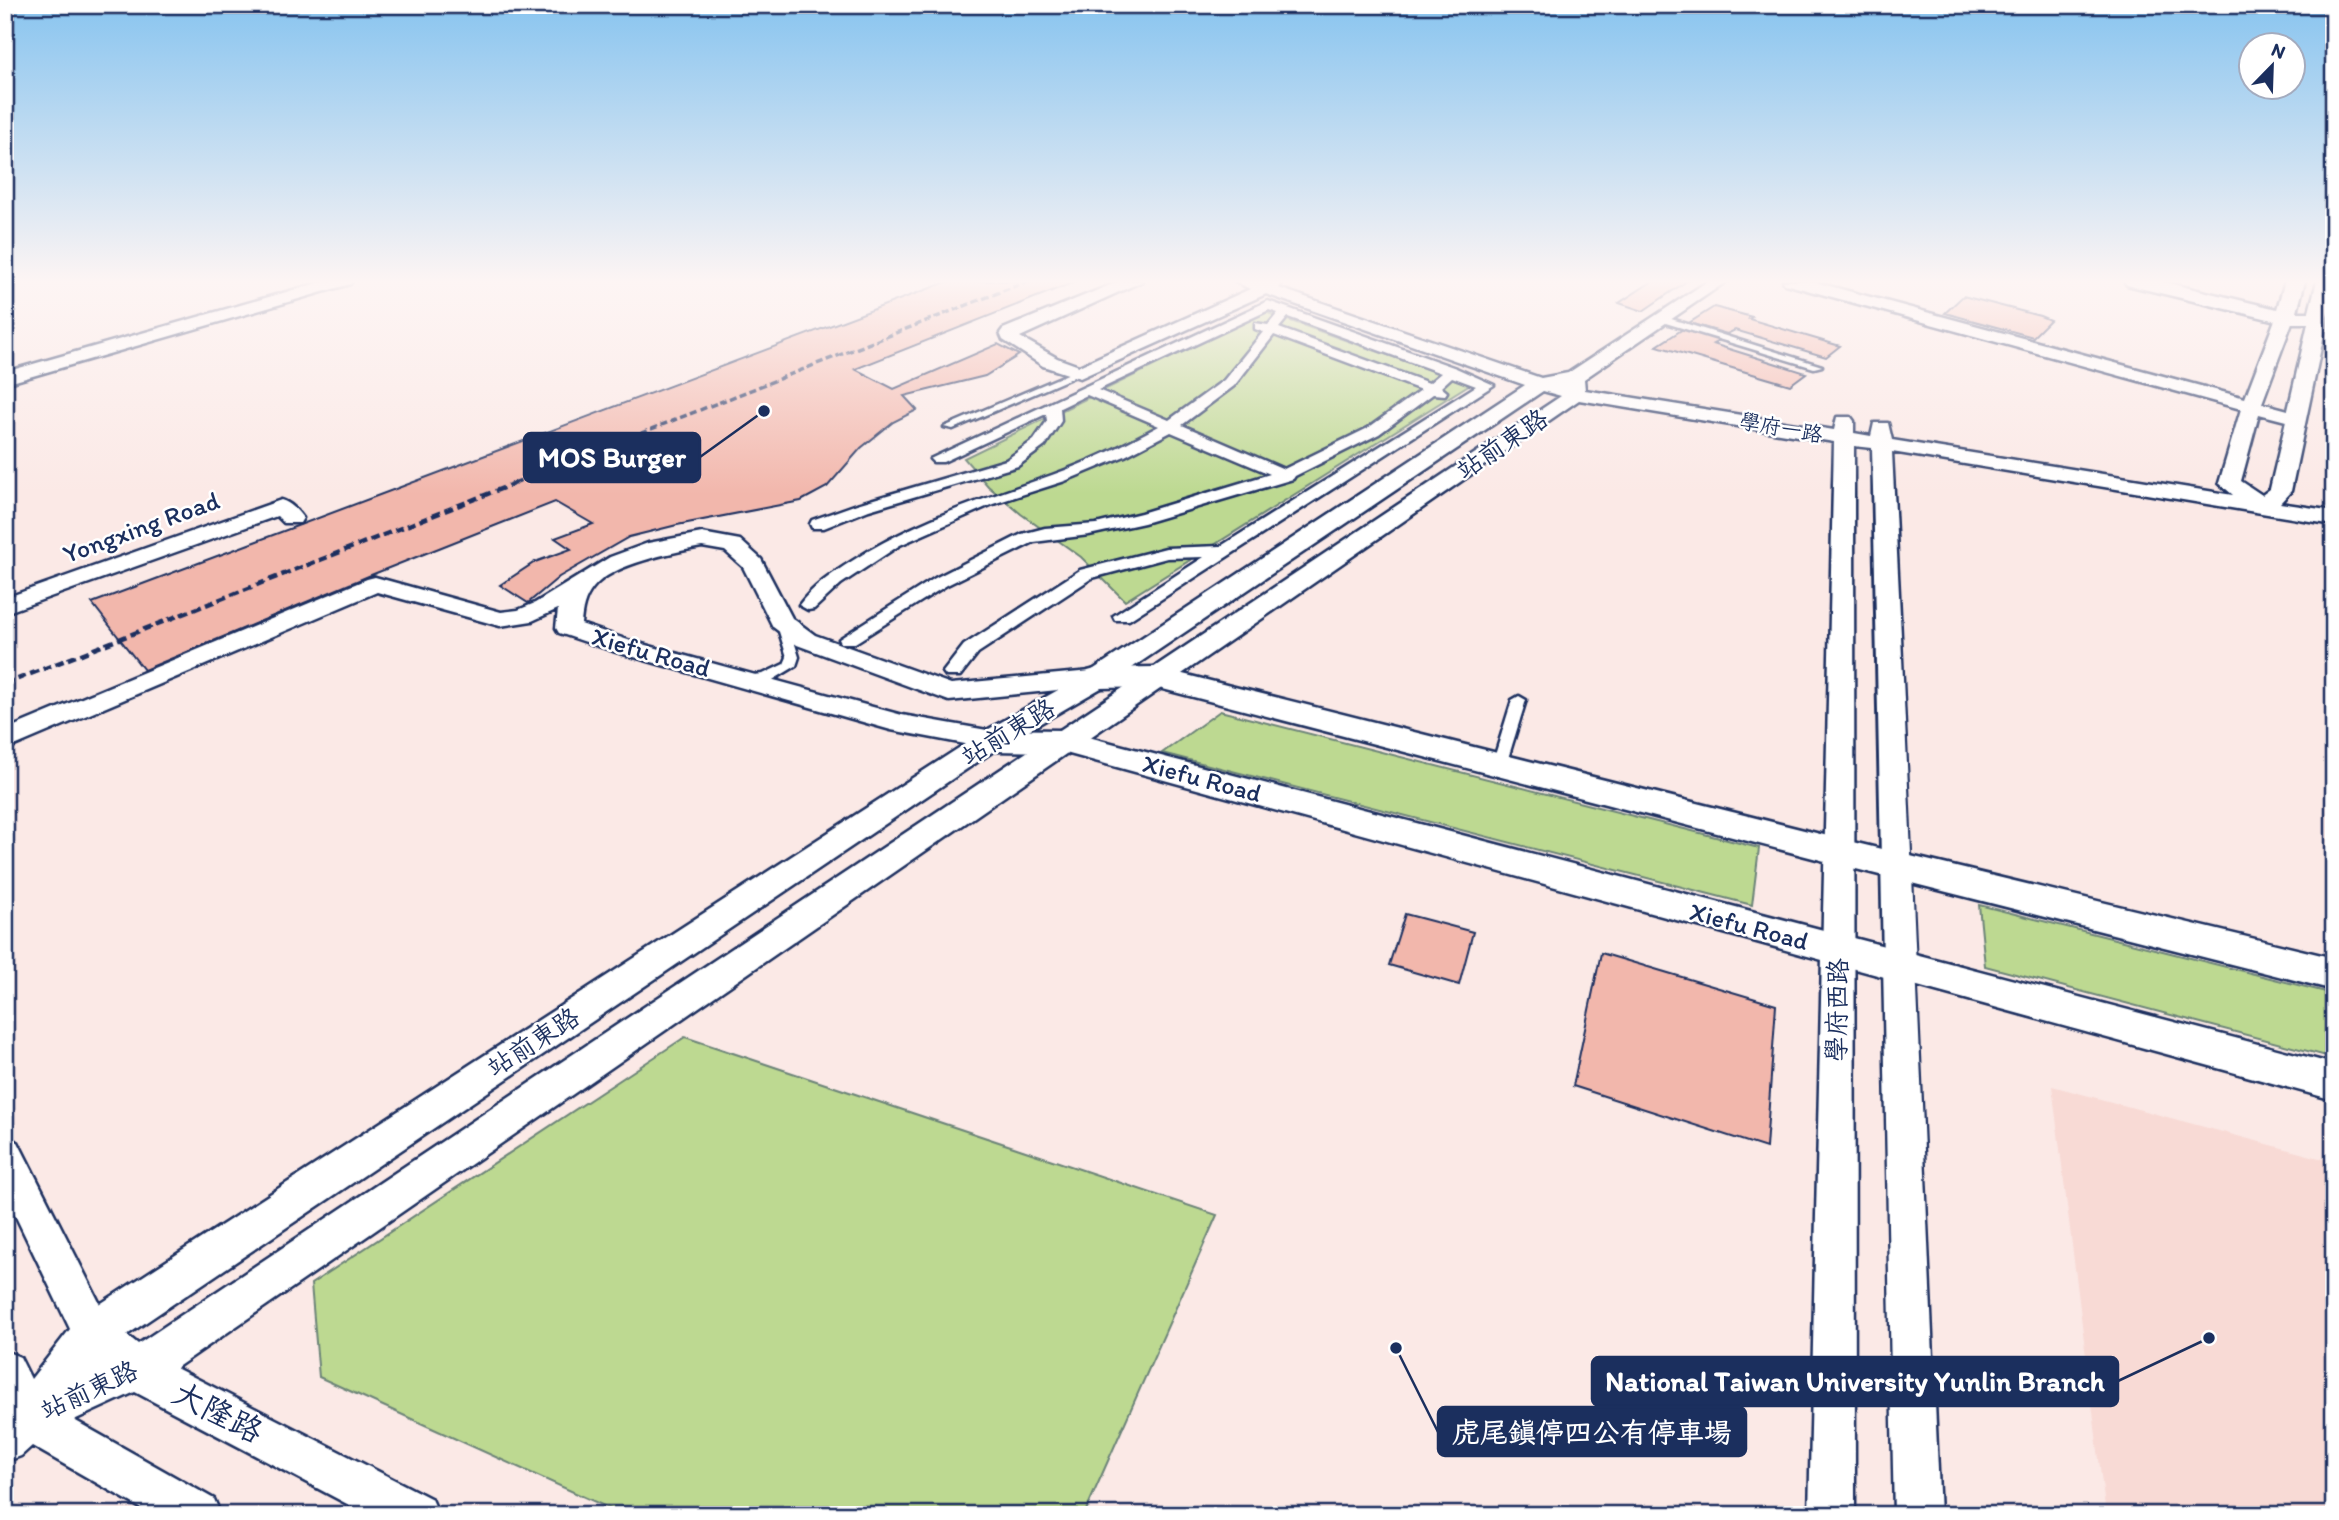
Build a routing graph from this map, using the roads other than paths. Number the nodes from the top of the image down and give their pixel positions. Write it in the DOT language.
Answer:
graph roads {
  1 [pos="51,352"];
  2 [pos="96,352"];
  3 [pos="1028,352"];
  4 [pos="1125,352"];
  5 [pos="1167,352"];
  6 [pos="1255,352"];
  7 [pos="1330,352"];
  8 [pos="1399,352"];
  9 [pos="1453,352"];
  10 [pos="1485,352"];
  11 [pos="1619,352"];
  12 [pos="1771,352"];
  13 [pos="2050,352"];
  14 [pos="2271,352"];
  15 [pos="2311,352"];
  16 [pos="5,365"];
  17 [pos="1817,366"];
  18 [pos="1451,371"];
  19 [pos="1080,372"];
  20 [pos="5,378"];
  21 [pos="1539,384"];
  22 [pos="1575,385"];
  23 [pos="1432,389"];
  24 [pos="1087,390"];
  25 [pos="1462,400"];
  26 [pos="1052,406"];
  27 [pos="2251,407"];
  28 [pos="2297,418"];
  29 [pos="949,426"];
  30 [pos="1171,426"];
  31 [pos="1845,430"];
  32 [pos="1882,436"];
  33 [pos="938,459"];
  34 [pos="1282,474"];
  35 [pos="2230,483"];
  36 [pos="1317,490"];
  37 [pos="2280,491"];
  38 [pos="2334,500"];
  39 [pos="2263,506"];
  40 [pos="292,518"];
  41 [pos="2334,518"];
  42 [pos="818,524"];
  43 [pos="1222,551"];
  44 [pos="585,581"];
  45 [pos="808,605"];
  46 [pos="5,606"];
  47 [pos="1122,616"];
  48 [pos="782,621"];
  49 [pos="848,639"];
  50 [pos="953,673"];
  51 [pos="1155,677"];
  52 [pos="1099,678"];
  53 [pos="747,679"];
  54 [pos="1519,700"];
  55 [pos="991,740"];
  56 [pos="5,741"];
  57 [pos="1062,741"];
  58 [pos="1499,765"];
  59 [pos="1840,852"];
  60 [pos="1898,866"];
  61 [pos="1837,950"];
  62 [pos="1898,967"];
  63 [pos="2334,974"];
  64 [pos="2334,1082"];
  65 [pos="5,1154"];
  66 [pos="93,1333"];
  67 [pos="136,1370"];
  68 [pos="5,1372"];
  69 [pos="16,1429"];
  70 [pos="198,1515"];
  71 [pos="416,1515"];
  72 [pos="1832,1515"];
  73 [pos="1917,1515"];
  1 -- 16 [label="street"];
  2 -- 20 [label="street"];
  3 -- 19 [label="street"];
  4 -- 19 [label="street"];
  5 -- 24 [label="street"];
  6 -- 30 [label="street"];
  7 -- 23 [label="street"];
  8 -- 18 [label="street"];
  9 -- 21 [label="street"];
  10 -- 22 [label="street, 學府一路"];
  11 -- 22 [label="street"];
  12 -- 17 [label="lane"];
  13 -- 27 [label="street"];
  14 -- 27 [label="street"];
  15 -- 28 [label="street"];
  18 -- 23 [label="street"];
  18 -- 25 [label="street"];
  19 -- 29 [label="lane"];
  21 -- 22 [label="street, 站前東路"];
  21 -- 52 [label="street, 站前東路"];
  22 -- 31 [label="street, 學府一路"];
  22 -- 51 [label="street, 站前東路"];
  23 -- 25 [label="street"];
  23 -- 34 [label="street"];
  24 -- 26 [label="street"];
  24 -- 30 [label="street"];
  25 -- 36 [label="street"];
  26 -- 33 [label="street"];
  26 -- 42 [label="street"];
  27 -- 28 [label="street"];
  27 -- 35 [label="street"];
  28 -- 37 [label="street"];
  30 -- 34 [label="street"];
  30 -- 45 [label="street"];
  31 -- 32 [label="street, 學府一路"];
  31 -- 59 [label="street, 學府西路"];
  32 -- 35 [label="street, 學府一路"];
  32 -- 39 [label="street, 學府一路"];
  32 -- 60 [label="street"];
  34 -- 36 [label="street"];
  34 -- 49 [label="street"];
  35 -- 37 [label="street, 學府一路"];
  35 -- 39 [label="street"];
  36 -- 43 [label="street"];
  37 -- 38 [label="street, 學府一路"];
  37 -- 39 [label="street"];
  39 -- 41 [label="street, 學府一路"];
  40 -- 46 [label="street, Yongxing Road"];
  43 -- 47 [label="street"];
  43 -- 50 [label="street"];
  44 -- 48 [label="street"];
  44 -- 53 [label="street, Xiefu Road"];
  44 -- 56 [label="street"];
  48 -- 52 [label="street"];
  48 -- 53 [label="lane"];
  51 -- 52 [label="street"];
  51 -- 57 [label="street, 站前東路"];
  51 -- 58 [label="street"];
  52 -- 55 [label="street, 站前東路"];
  53 -- 55 [label="street, Xiefu Road"];
  54 -- 58 [label="lane"];
  55 -- 57 [label="street, Xiefu Road"];
  55 -- 66 [label="street, 站前東路"];
  57 -- 61 [label="street, Xiefu Road"];
  57 -- 67 [label="street, 站前東路"];
  58 -- 59 [label="street"];
  59 -- 60 [label="street"];
  59 -- 61 [label="street, 學府西路"];
  60 -- 62 [label="street"];
  60 -- 63 [label="street"];
  61 -- 62 [label="street, Xiefu Road"];
  61 -- 72 [label="street, 學府西路"];
  62 -- 64 [label="street, Xiefu Road"];
  62 -- 73 [label="street"];
  65 -- 66 [label="street, 大隆路"];
  66 -- 67 [label="street, 大隆路"];
  66 -- 69 [label="street, 站前東路"];
  67 -- 69 [label="street, 站前東路"];
  67 -- 71 [label="street, 大隆路"];
  68 -- 69 [label="street"];
  69 -- 70 [label="street"];
}
